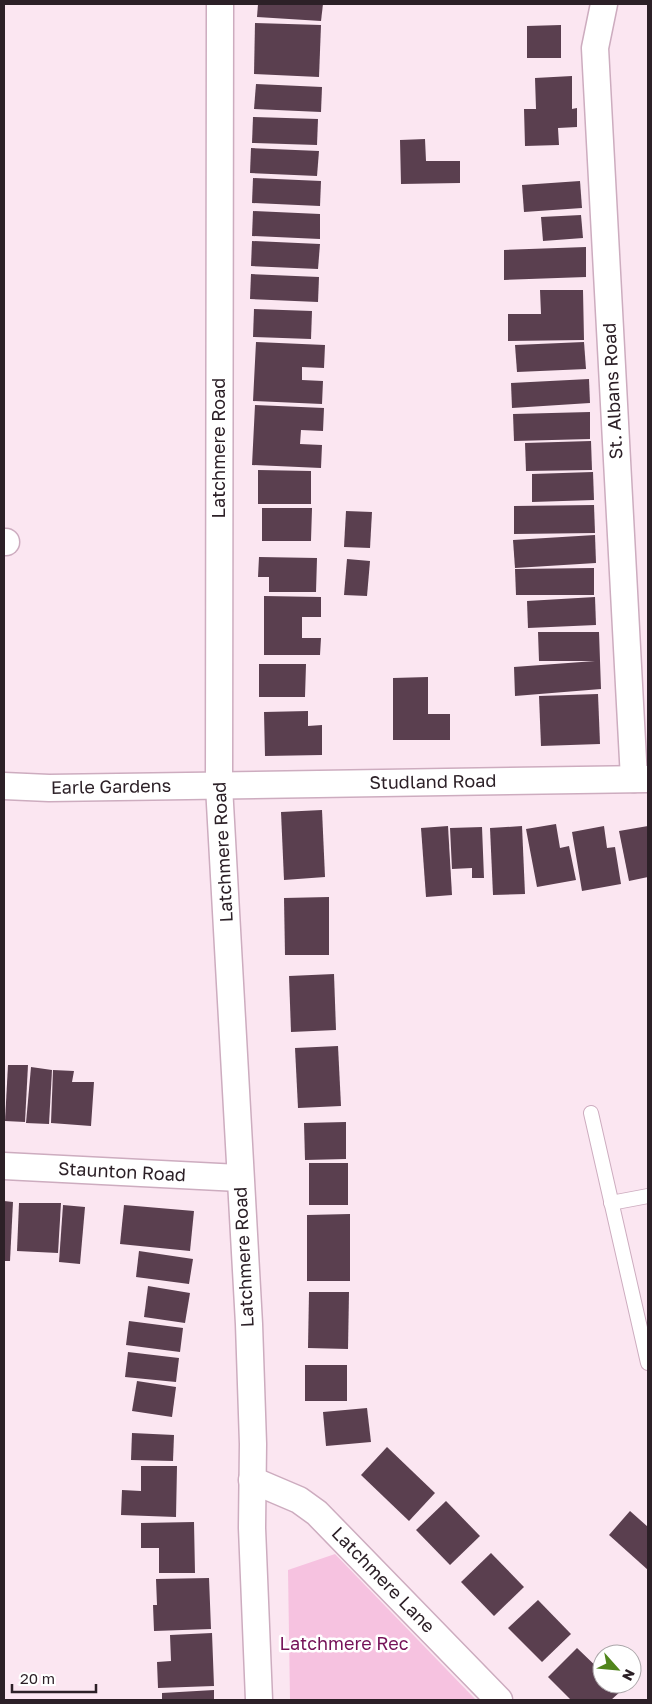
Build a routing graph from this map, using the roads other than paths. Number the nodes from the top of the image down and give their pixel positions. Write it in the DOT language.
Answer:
graph roads {
  1 [pos="220,4"];
  2 [pos="604,4"];
  3 [pos="641,779"];
  4 [pos="4,786"];
  5 [pos="219,786"];
  6 [pos="591,1113"];
  7 [pos="4,1166"];
  8 [pos="240,1178"];
  9 [pos="648,1196"];
  10 [pos="611,1203"];
  11 [pos="648,1363"];
  12 [pos="252,1480"];
  13 [pos="259,1700"];
  14 [pos="499,1700"];
  1 -- 5 [label="street, Latchmere Road"];
  2 -- 3 [label="street, St. Albans Road"];
  3 -- 5 [label="street, Studland Road"];
  4 -- 5 [label="street, Earle Gardens"];
  5 -- 8 [label="street, Latchmere Road"];
  6 -- 10 [label="lane"];
  7 -- 8 [label="street, Staunton Road"];
  8 -- 12 [label="street, Latchmere Road"];
  9 -- 10 [label="lane"];
  10 -- 11 [label="lane"];
  12 -- 13 [label="street, Latchmere Road"];
  12 -- 14 [label="street, Latchmere Lane"];
}
